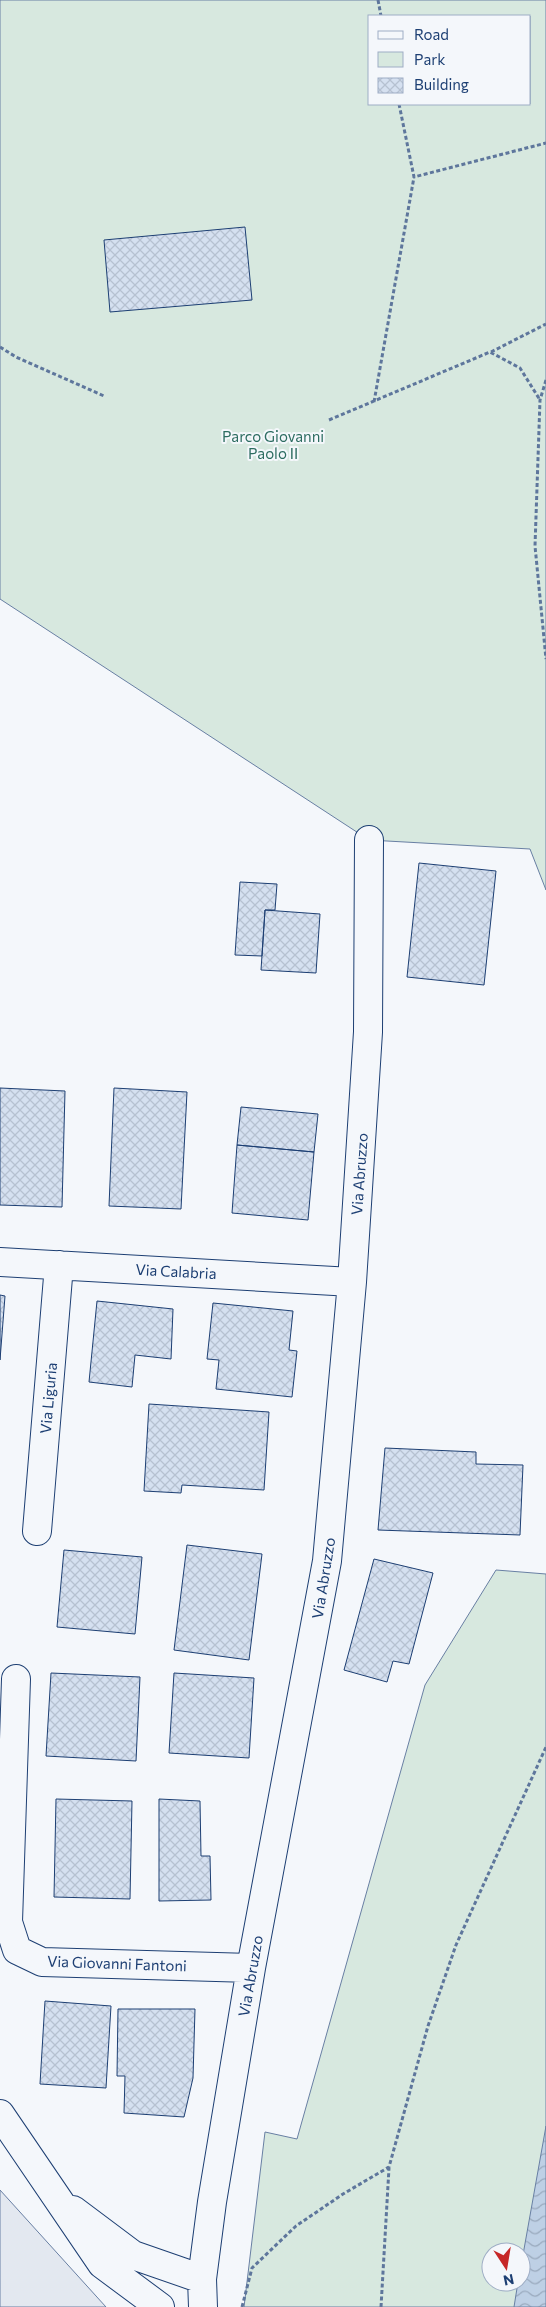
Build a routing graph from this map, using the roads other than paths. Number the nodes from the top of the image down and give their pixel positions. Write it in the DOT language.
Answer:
graph roads {
  1 [pos="369,840"];
  2 [pos="0,1262"];
  3 [pos="58,1264"];
  4 [pos="352,1282"];
  5 [pos="37,1531"];
  6 [pos="16,1679"];
  7 [pos="251,1968"];
  8 [pos="0,2114"];
  9 [pos="55,2197"];
  10 [pos="202,2279"];
  11 [pos="160,2307"];
  12 [pos="203,2307"];
  1 -- 4 [label="street, Via Abruzzo"];
  2 -- 3 [label="street, Via Calabria"];
  3 -- 4 [label="street, Via Calabria"];
  3 -- 5 [label="street, Via Liguria"];
  4 -- 7 [label="street, Via Abruzzo"];
  6 -- 7 [label="street, Via Giovanni Fantoni"];
  7 -- 10 [label="street, Via Abruzzo"];
  8 -- 9 [label="street"];
  9 -- 10 [label="street"];
  9 -- 11 [label="street"];
  10 -- 12 [label="street, Via Abruzzo"];
}
